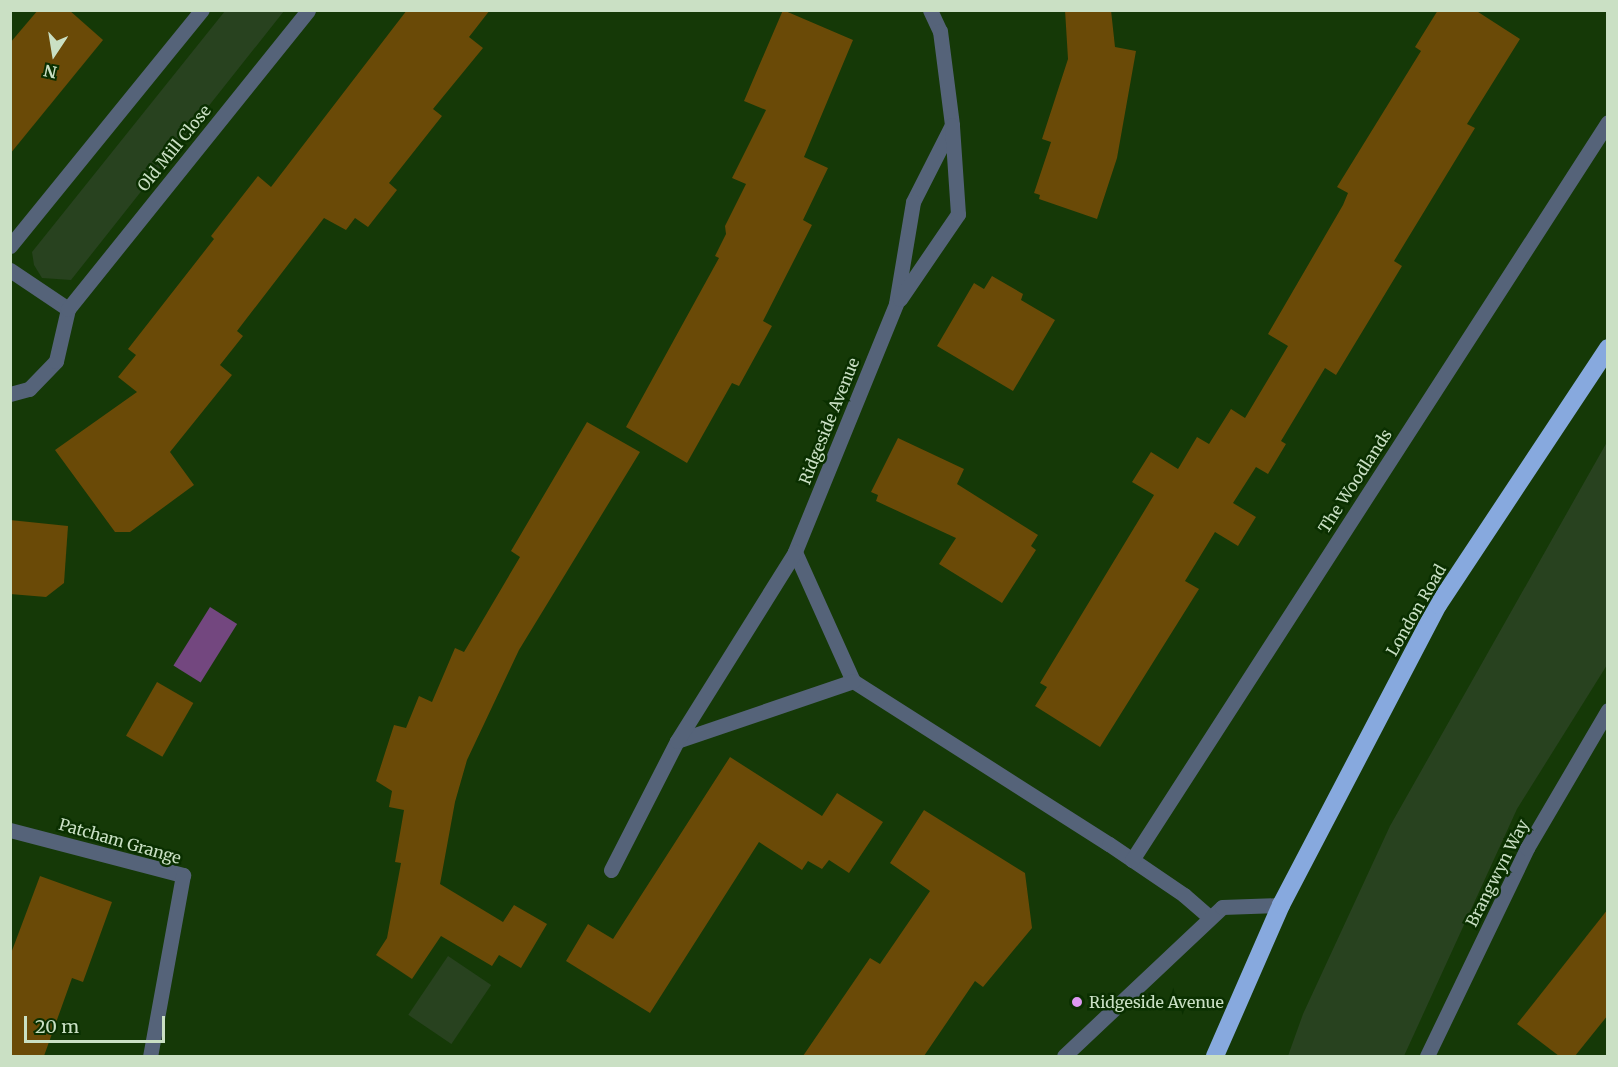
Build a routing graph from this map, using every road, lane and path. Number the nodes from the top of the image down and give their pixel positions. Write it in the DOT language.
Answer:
graph roads {
  1 [pos="202,10"];
  2 [pos="308,10"];
  3 [pos="930,10"];
  4 [pos="1608,122"];
  5 [pos="952,125"];
  6 [pos="10,246"];
  7 [pos="10,270"];
  8 [pos="896,304"];
  9 [pos="68,309"];
  10 [pos="1608,348"];
  11 [pos="10,394"];
  12 [pos="795,552"];
  13 [pos="853,681"];
  14 [pos="1608,710"];
  15 [pos="677,741"];
  16 [pos="10,830"];
  17 [pos="1132,860"];
  18 [pos="610,870"];
  19 [pos="1281,905"];
  20 [pos="1209,917"];
  21 [pos="150,1056"];
  22 [pos="1064,1056"];
  23 [pos="1215,1056"];
  24 [pos="1427,1056"];
  1 -- 6 [label="street"];
  2 -- 9 [label="street, Old Mill Close"];
  3 -- 5 [label="street, Ridgeside Avenue"];
  4 -- 17 [label="street, The Woodlands"];
  5 -- 8 [label="street, Ridgeside Avenue"];
  5 -- 8 [label="street, Ridgeside Avenue"];
  7 -- 9 [label="street"];
  8 -- 12 [label="street, Ridgeside Avenue"];
  9 -- 11 [label="street, Old Mill Close"];
  10 -- 19 [label="highway, London Road"];
  12 -- 13 [label="street"];
  12 -- 15 [label="street, Ridgeside Avenue"];
  13 -- 15 [label="street"];
  13 -- 17 [label="street"];
  14 -- 24 [label="street, Brangwyn Way"];
  15 -- 18 [label="street, Ridgeside Avenue"];
  16 -- 21 [label="street, Patcham Grange"];
  17 -- 20 [label="street"];
  19 -- 20 [label="street"];
  19 -- 23 [label="highway, London Road"];
  20 -- 22 [label="street"];
}
